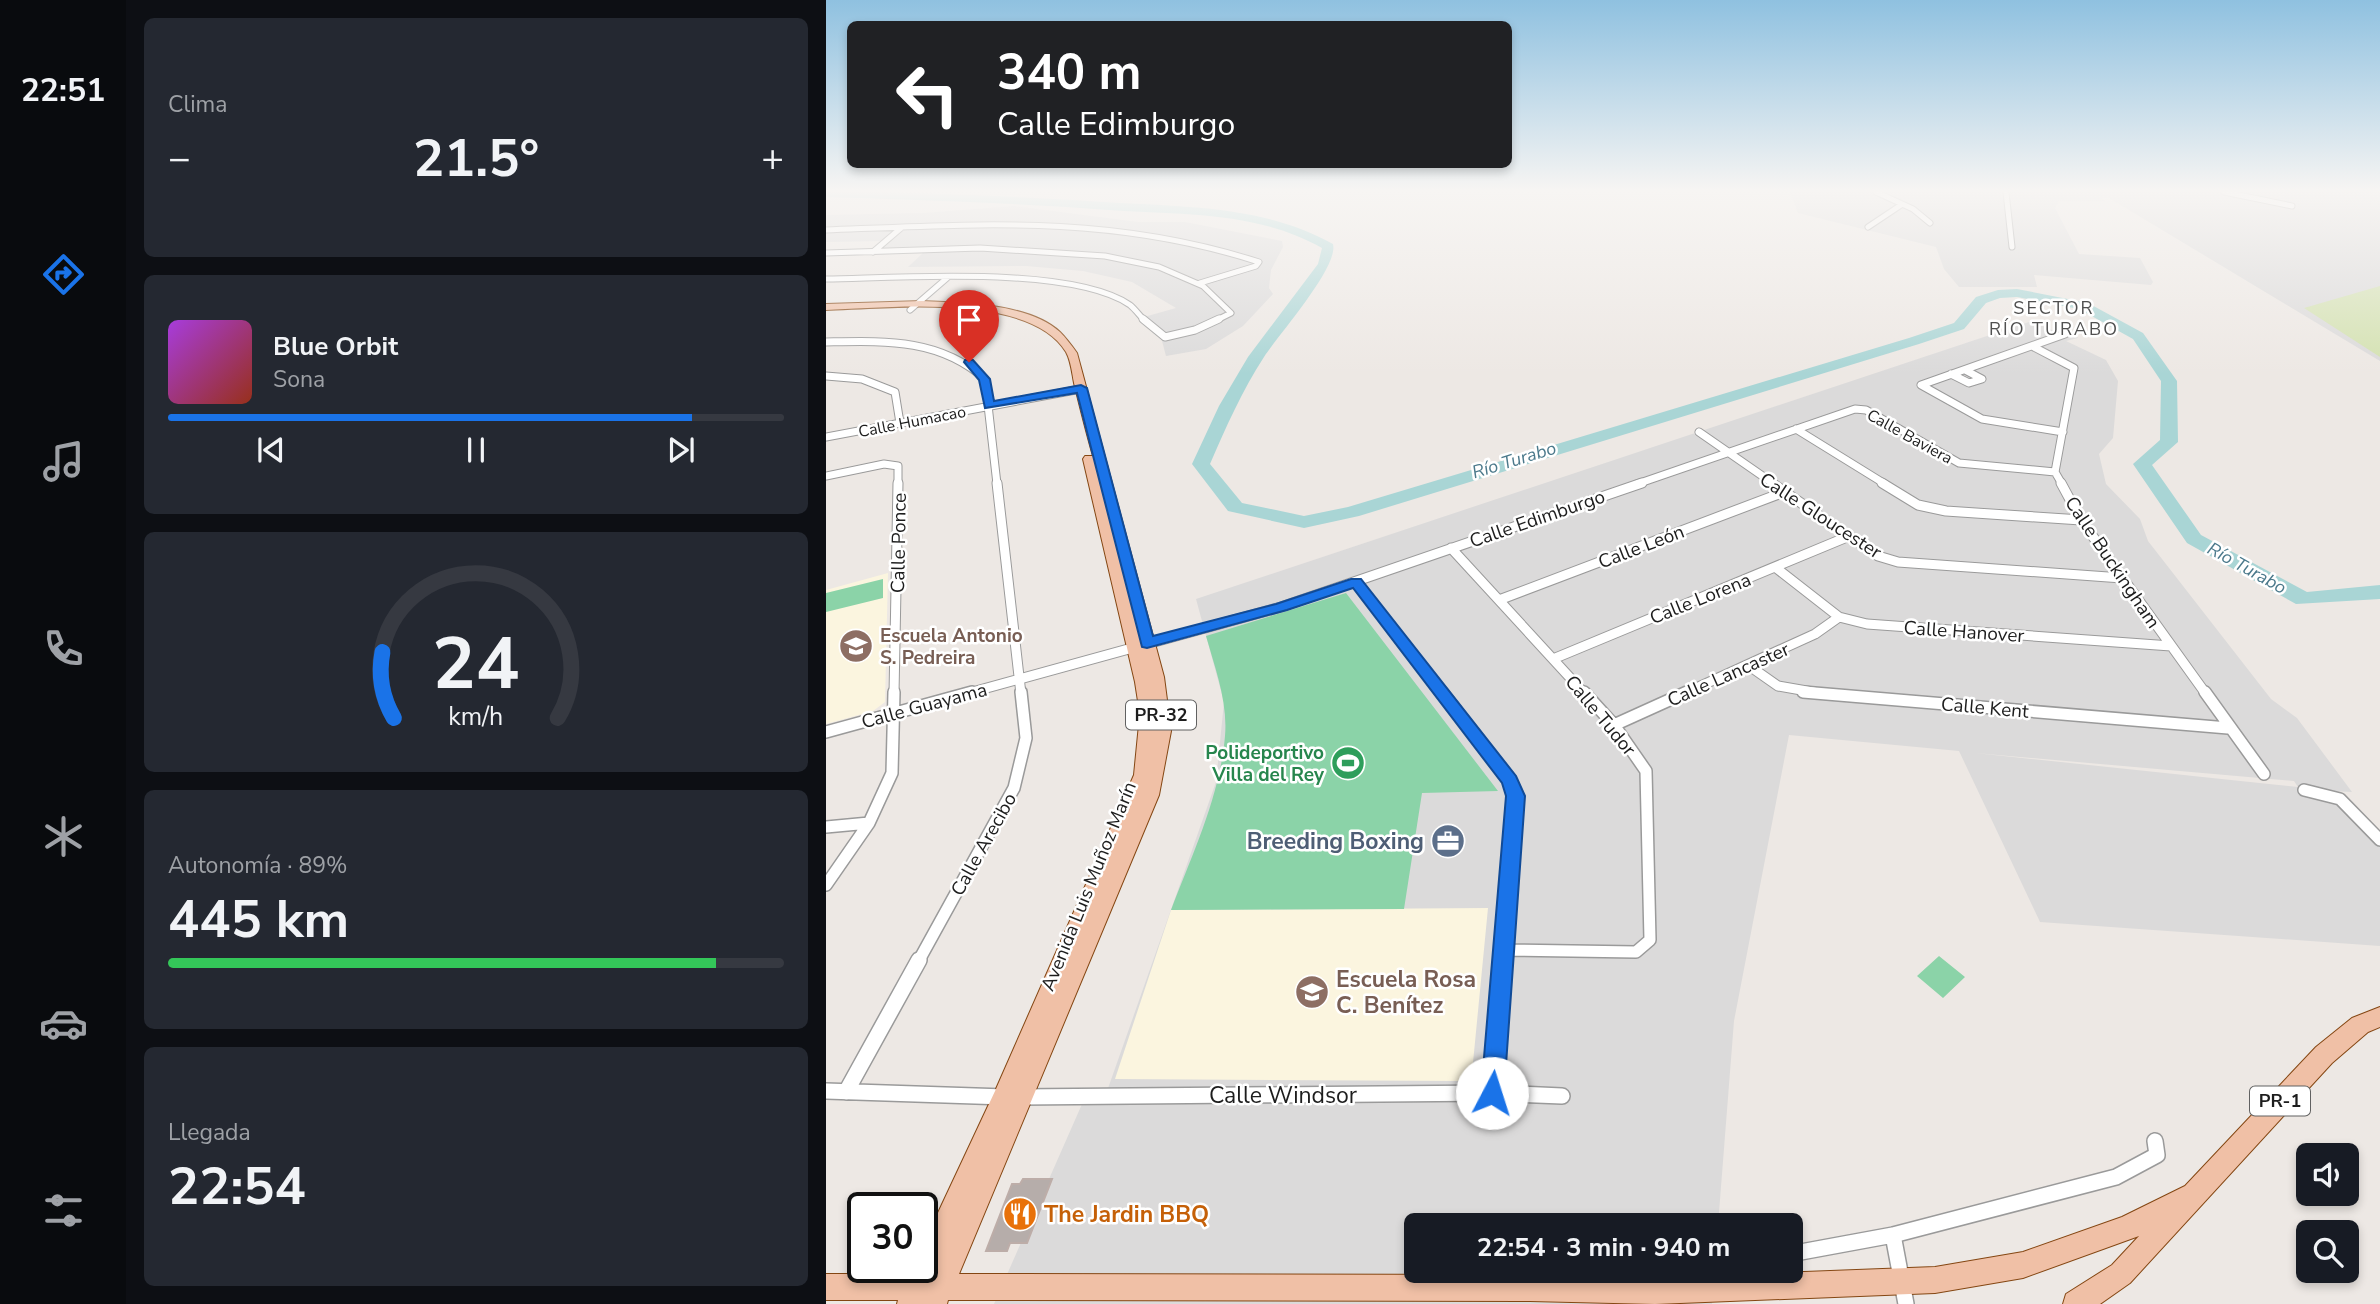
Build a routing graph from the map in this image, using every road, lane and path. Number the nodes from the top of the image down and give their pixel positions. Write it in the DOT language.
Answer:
graph roads {
  1 [pos="1081,253"];
  2 [pos="1236,253"];
  3 [pos="947,278"];
  4 [pos="826,279"];
  5 [pos="1200,284"];
  6 [pos="912,308"];
  7 [pos="826,309"];
  8 [pos="2065,334"];
  9 [pos="826,342"];
  10 [pos="2032,346"];
  11 [pos="1965,370"];
  12 [pos="1951,374"];
  13 [pos="826,376"];
  14 [pos="1077,389"];
  15 [pos="989,406"];
  16 [pos="1849,410"];
  17 [pos="900,423"];
  18 [pos="1796,429"];
  19 [pos="1699,432"];
  20 [pos="2063,432"];
  21 [pos="826,438"];
  22 [pos="1727,452"];
  23 [pos="2055,472"];
  24 [pos="826,476"];
  25 [pos="1784,492"];
  26 [pos="2081,520"];
  27 [pos="1847,537"];
  28 [pos="1451,548"];
  29 [pos="1775,567"];
  30 [pos="2122,578"];
  31 [pos="1356,582"];
  32 [pos="1499,600"];
  33 [pos="1839,617"];
  34 [pos="1225,622"];
  35 [pos="1141,645"];
  36 [pos="2171,646"];
  37 [pos="1552,659"];
  38 [pos="1748,665"];
  39 [pos="1021,678"];
  40 [pos="895,713"];
  41 [pos="1614,725"];
  42 [pos="2228,728"];
  43 [pos="826,732"];
  44 [pos="2264,774"];
  45 [pos="2304,790"];
  46 [pos="869,823"];
  47 [pos="826,827"];
  48 [pos="2380,840"];
  49 [pos="826,885"];
  50 [pos="1504,950"];
  51 [pos="2380,1017"];
  52 [pos="826,1091"];
  53 [pos="846,1091"];
  54 [pos="1492,1093"];
  55 [pos="1562,1096"];
  56 [pos="1004,1097"];
  57 [pos="1023,1097"];
  58 [pos="2155,1141"];
  59 [pos="2190,1198"];
  60 [pos="1893,1235"];
  61 [pos="1803,1252"];
  62 [pos="1569,1283"];
  63 [pos="826,1287"];
  64 [pos="1530,1288"];
  65 [pos="1904,1294"];
  66 [pos="925,1296"];
  67 [pos="2076,1304"];
  1 -- 5 [label="street"];
  2 -- 5 [label="street"];
  3 -- 4 [label="street"];
  3 -- 5 [label="street"];
  3 -- 6 [label="street"];
  6 -- 7 [label="main road, Avenida Luis Muñoz Marín / PR-32"];
  6 -- 14 [label="main road, Avenida Luis Muñoz Marín / PR-32"];
  8 -- 10 [label="street"];
  9 -- 15 [label="street, Calle Arecibo"];
  10 -- 11 [label="street"];
  10 -- 20 [label="street"];
  11 -- 12 [label="street"];
  11 -- 12 [label="street"];
  12 -- 20 [label="street"];
  13 -- 17 [label="street"];
  14 -- 15 [label="street, Calle Humacao"];
  14 -- 35 [label="main road, Avenida Luis Muñoz Marín / PR-32"];
  15 -- 17 [label="street, Calle Humacao"];
  15 -- 39 [label="street, Calle Arecibo"];
  16 -- 18 [label="street, Calle Edimburgo"];
  16 -- 23 [label="street, Calle Baviera"];
  17 -- 21 [label="street, Calle Humacao"];
  18 -- 22 [label="street, Calle Edimburgo"];
  18 -- 26 [label="street"];
  19 -- 22 [label="street, Calle Gloucester"];
  20 -- 23 [label="street"];
  22 -- 25 [label="street, Calle Gloucester"];
  22 -- 28 [label="street, Calle Edimburgo"];
  23 -- 26 [label="street, Calle Buckingham"];
  24 -- 40 [label="street, Calle Ponce"];
  25 -- 27 [label="street, Calle Gloucester"];
  25 -- 32 [label="street, Calle León"];
  26 -- 30 [label="street, Calle Buckingham"];
  27 -- 29 [label="street, Calle Lorena"];
  27 -- 30 [label="street, Calle Gloucester"];
  28 -- 31 [label="street, Calle Edimburgo"];
  28 -- 32 [label="street, Calle Tudor"];
  29 -- 33 [label="street, Calle Hanover"];
  29 -- 37 [label="street, Calle Lorena"];
  30 -- 36 [label="street, Calle Buckingham"];
  31 -- 34 [label="street, Calle Edimburgo"];
  31 -- 50 [label="street"];
  32 -- 37 [label="street, Calle Tudor"];
  33 -- 36 [label="street, Calle Hanover"];
  33 -- 38 [label="street, Calle Lancaster"];
  34 -- 35 [label="street, Calle Guayama"];
  35 -- 39 [label="street, Calle Guayama"];
  35 -- 56 [label="main road, Avenida Luis Muñoz Marín / PR-32"];
  35 -- 57 [label="main road, Avenida Luis Muñoz Marín / PR-32"];
  36 -- 42 [label="street, Calle Buckingham"];
  37 -- 41 [label="street, Calle Tudor"];
  38 -- 41 [label="street, Calle Lancaster"];
  38 -- 42 [label="street, Calle Kent"];
  39 -- 40 [label="street, Calle Guayama"];
  39 -- 53 [label="street, Calle Arecibo"];
  40 -- 43 [label="street, Calle Guayama"];
  40 -- 46 [label="street, Calle Ponce"];
  41 -- 50 [label="street, Calle Tudor"];
  42 -- 44 [label="street, Calle Buckingham"];
  45 -- 48 [label="street"];
  46 -- 47 [label="street"];
  46 -- 49 [label="street, Calle Ponce"];
  50 -- 54 [label="street"];
  51 -- 59 [label="main road, PR-1"];
  52 -- 53 [label="street, Calle Windsor"];
  53 -- 56 [label="street, Calle Windsor"];
  54 -- 55 [label="street, Calle Windsor"];
  54 -- 57 [label="street, Calle Windsor"];
  56 -- 57 [label="street, Calle Windsor"];
  56 -- 66 [label="main road, Avenida Luis Muñoz Marín / PR-32"];
  57 -- 66 [label="main road, Avenida Luis Muñoz Marín / PR-32"];
  58 -- 60 [label="street"];
  59 -- 65 [label="main road, PR-1"];
  59 -- 67 [label="main road, PR-1"];
  60 -- 61 [label="street"];
  60 -- 65 [label="street"];
  62 -- 64 [label="street"];
  63 -- 66 [label="main road, PR-1"];
  64 -- 65 [label="main road, PR-1"];
  64 -- 66 [label="main road, PR-1"];
}
